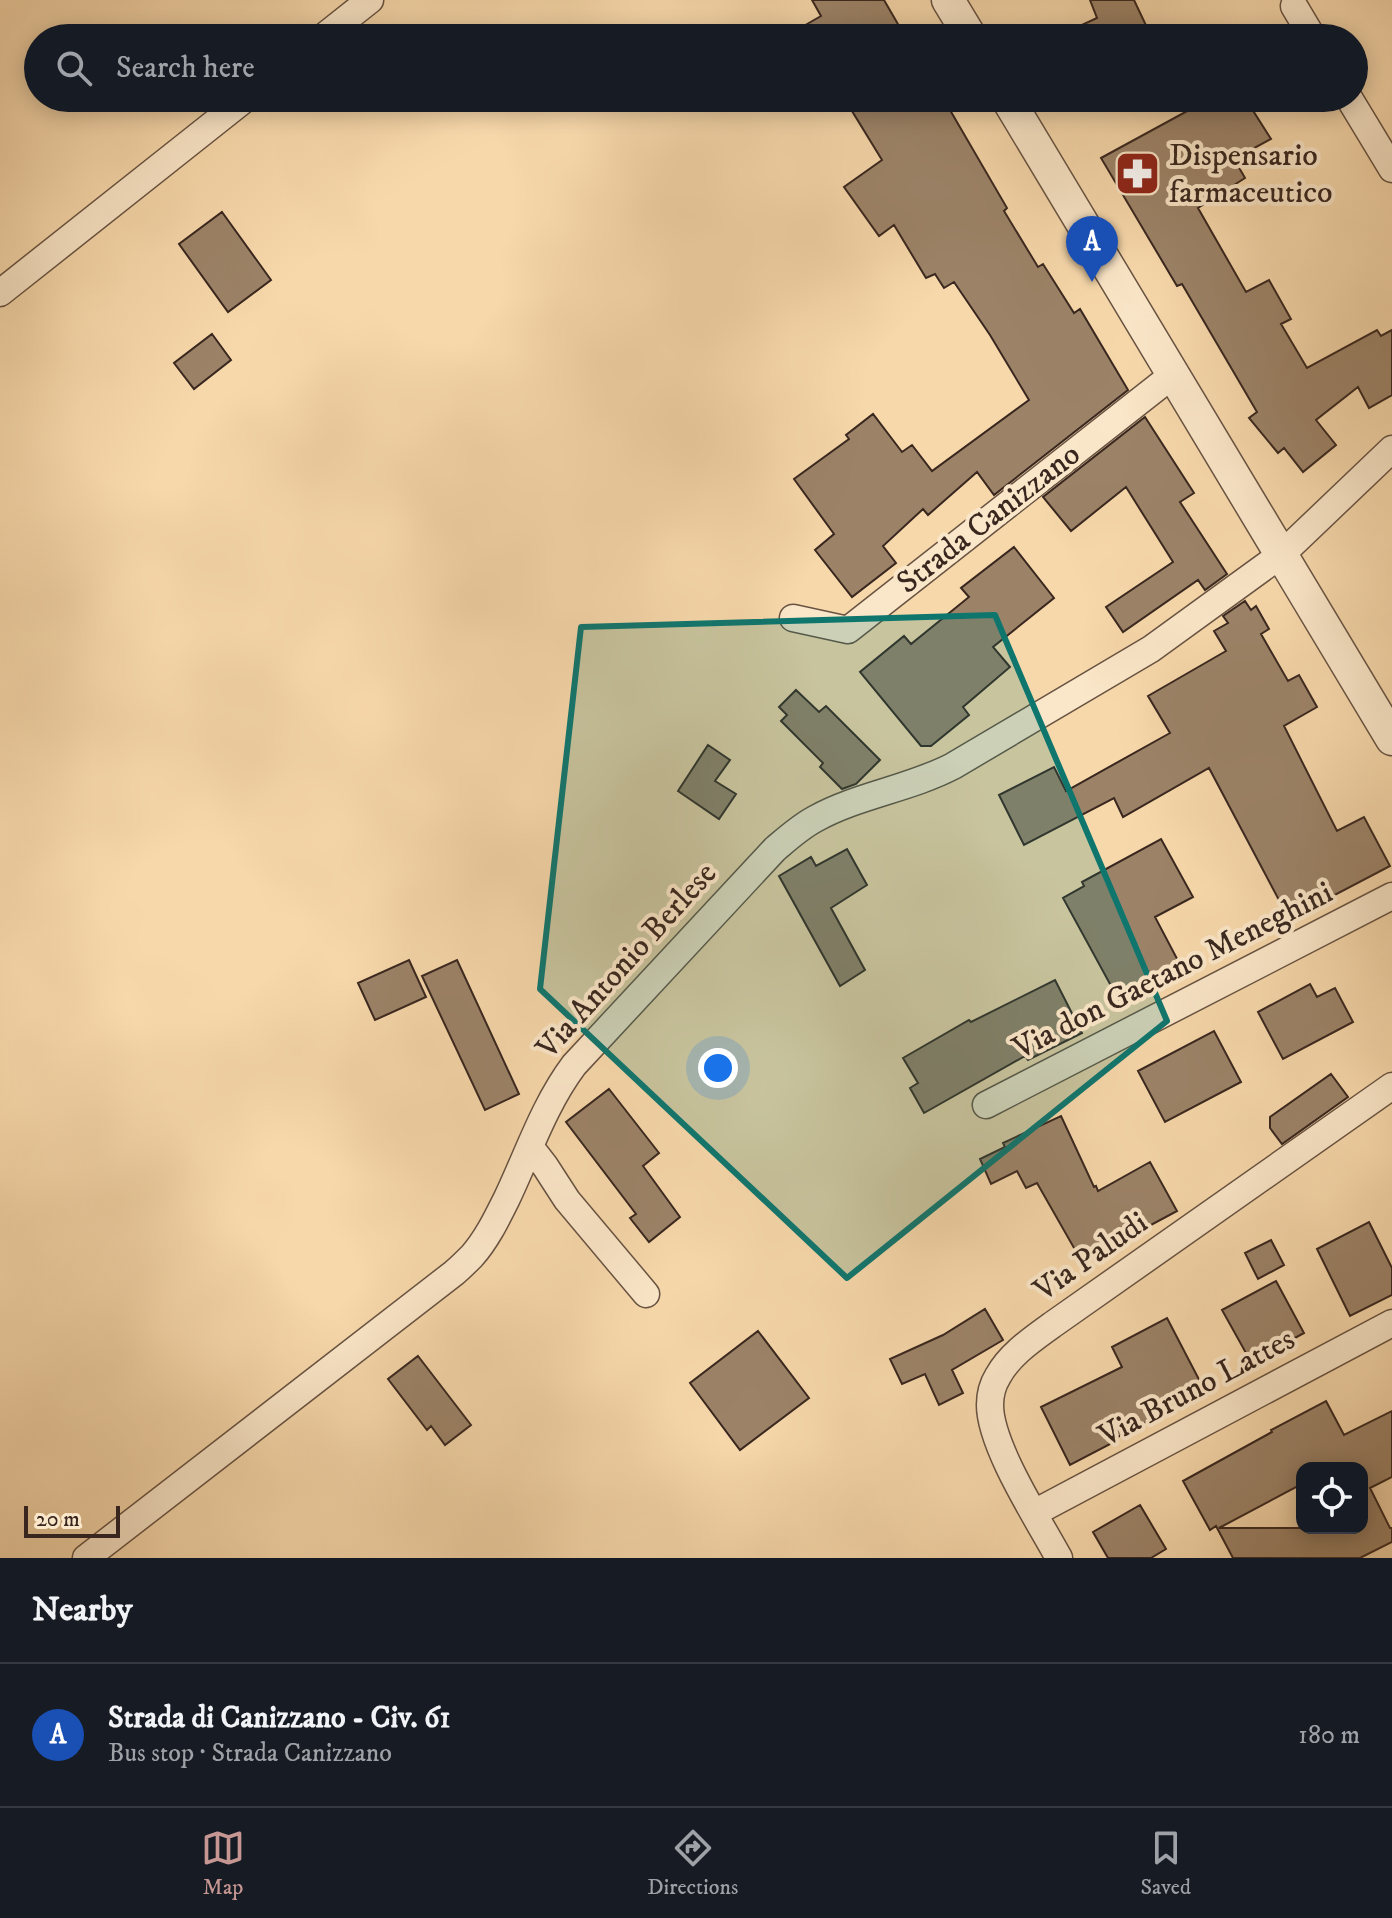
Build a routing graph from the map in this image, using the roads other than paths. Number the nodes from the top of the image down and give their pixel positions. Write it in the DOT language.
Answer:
graph roads {
  1 [pos="370,0"];
  2 [pos="948,0"];
  3 [pos="1294,6"];
  4 [pos="340,24"];
  5 [pos="963,24"];
  6 [pos="1305,24"];
  7 [pos="228,112"];
  8 [pos="1015,112"];
  9 [pos="1357,112"];
  10 [pos="1392,169"];
  11 [pos="0,293"];
  12 [pos="1174,374"];
  13 [pos="1392,449"];
  14 [pos="1282,554"];
  15 [pos="793,618"];
  16 [pos="1392,739"];
  17 [pos="1392,896"];
  18 [pos="1392,1086"];
  19 [pos="986,1105"];
  20 [pos="531,1148"];
  21 [pos="646,1294"];
  22 [pos="1392,1323"];
  23 [pos="1034,1513"];
  24 [pos="86,1558"];
  25 [pos="1059,1558"];
  1 -- 4 [label="street"];
  2 -- 5 [label="street"];
  3 -- 6 [label="street"];
  7 -- 11 [label="street"];
  8 -- 12 [label="street"];
  9 -- 10 [label="street"];
  12 -- 14 [label="street"];
  12 -- 15 [label="street, Strada Canizzano"];
  13 -- 14 [label="street, Via Antonio Berlese"];
  14 -- 16 [label="street"];
  14 -- 20 [label="street, Via Antonio Berlese"];
  17 -- 19 [label="street, Via don Gaetano Meneghini"];
  18 -- 23 [label="street, Via Paludi"];
  20 -- 21 [label="street"];
  20 -- 24 [label="street, Via Antonio Berlese"];
  22 -- 23 [label="street, Via Bruno Lattes"];
  23 -- 25 [label="street, Via Paludi"];
}
